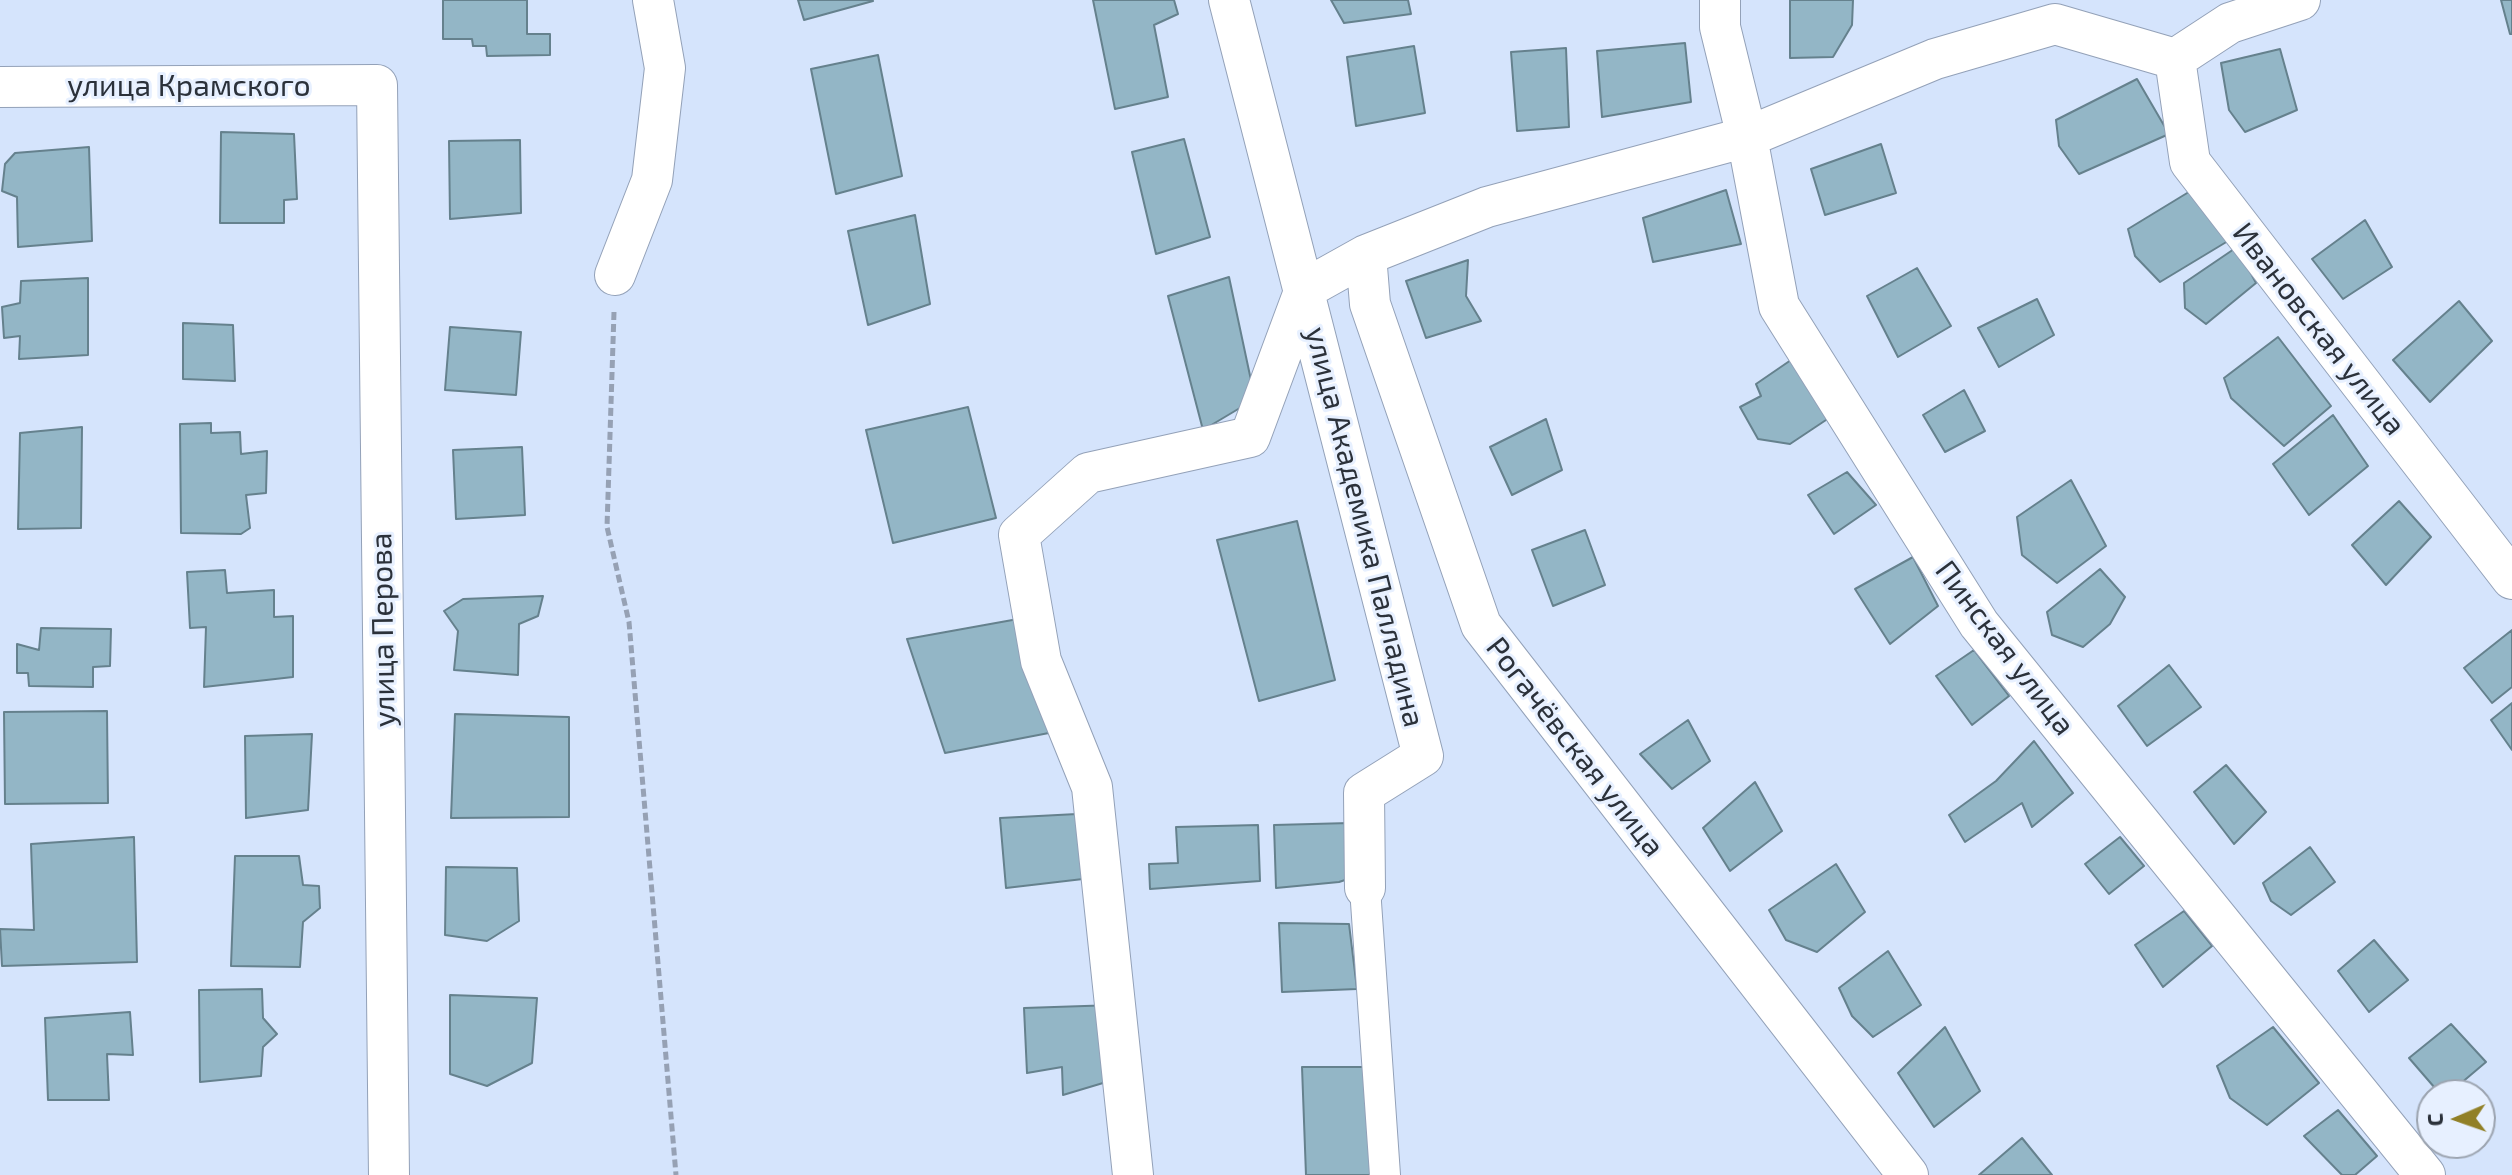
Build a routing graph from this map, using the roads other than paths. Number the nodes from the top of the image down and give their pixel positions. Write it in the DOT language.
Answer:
graph roads {
  1 [pos="653,0"];
  2 [pos="1229,0"];
  3 [pos="1720,0"];
  4 [pos="2300,0"];
  5 [pos="2175,59"];
  6 [pos="377,85"];
  7 [pos="0,87"];
  8 [pos="1747,137"];
  9 [pos="1366,255"];
  10 [pos="615,275"];
  11 [pos="1305,289"];
  12 [pos="2512,579"];
  13 [pos="1365,888"];
  14 [pos="389,1175"];
  15 [pos="1133,1175"];
  16 [pos="1385,1175"];
  17 [pos="1908,1175"];
  18 [pos="2425,1175"];
  1 -- 10 [label="street"];
  2 -- 11 [label="street, улица Академика Палладина"];
  3 -- 8 [label="street, Пинская улица"];
  4 -- 5 [label="street"];
  5 -- 8 [label="street"];
  5 -- 12 [label="street, Ивановская улица"];
  6 -- 7 [label="street, улица Крамского"];
  6 -- 14 [label="street, улица Перова"];
  8 -- 9 [label="street"];
  8 -- 18 [label="street, Пинская улица"];
  9 -- 11 [label="street"];
  9 -- 17 [label="street, Рогачёвская улица"];
  11 -- 13 [label="street, улица Академика Палладина"];
  11 -- 15 [label="street"];
  13 -- 16 [label="street, улица Академика Палладина"];
}
